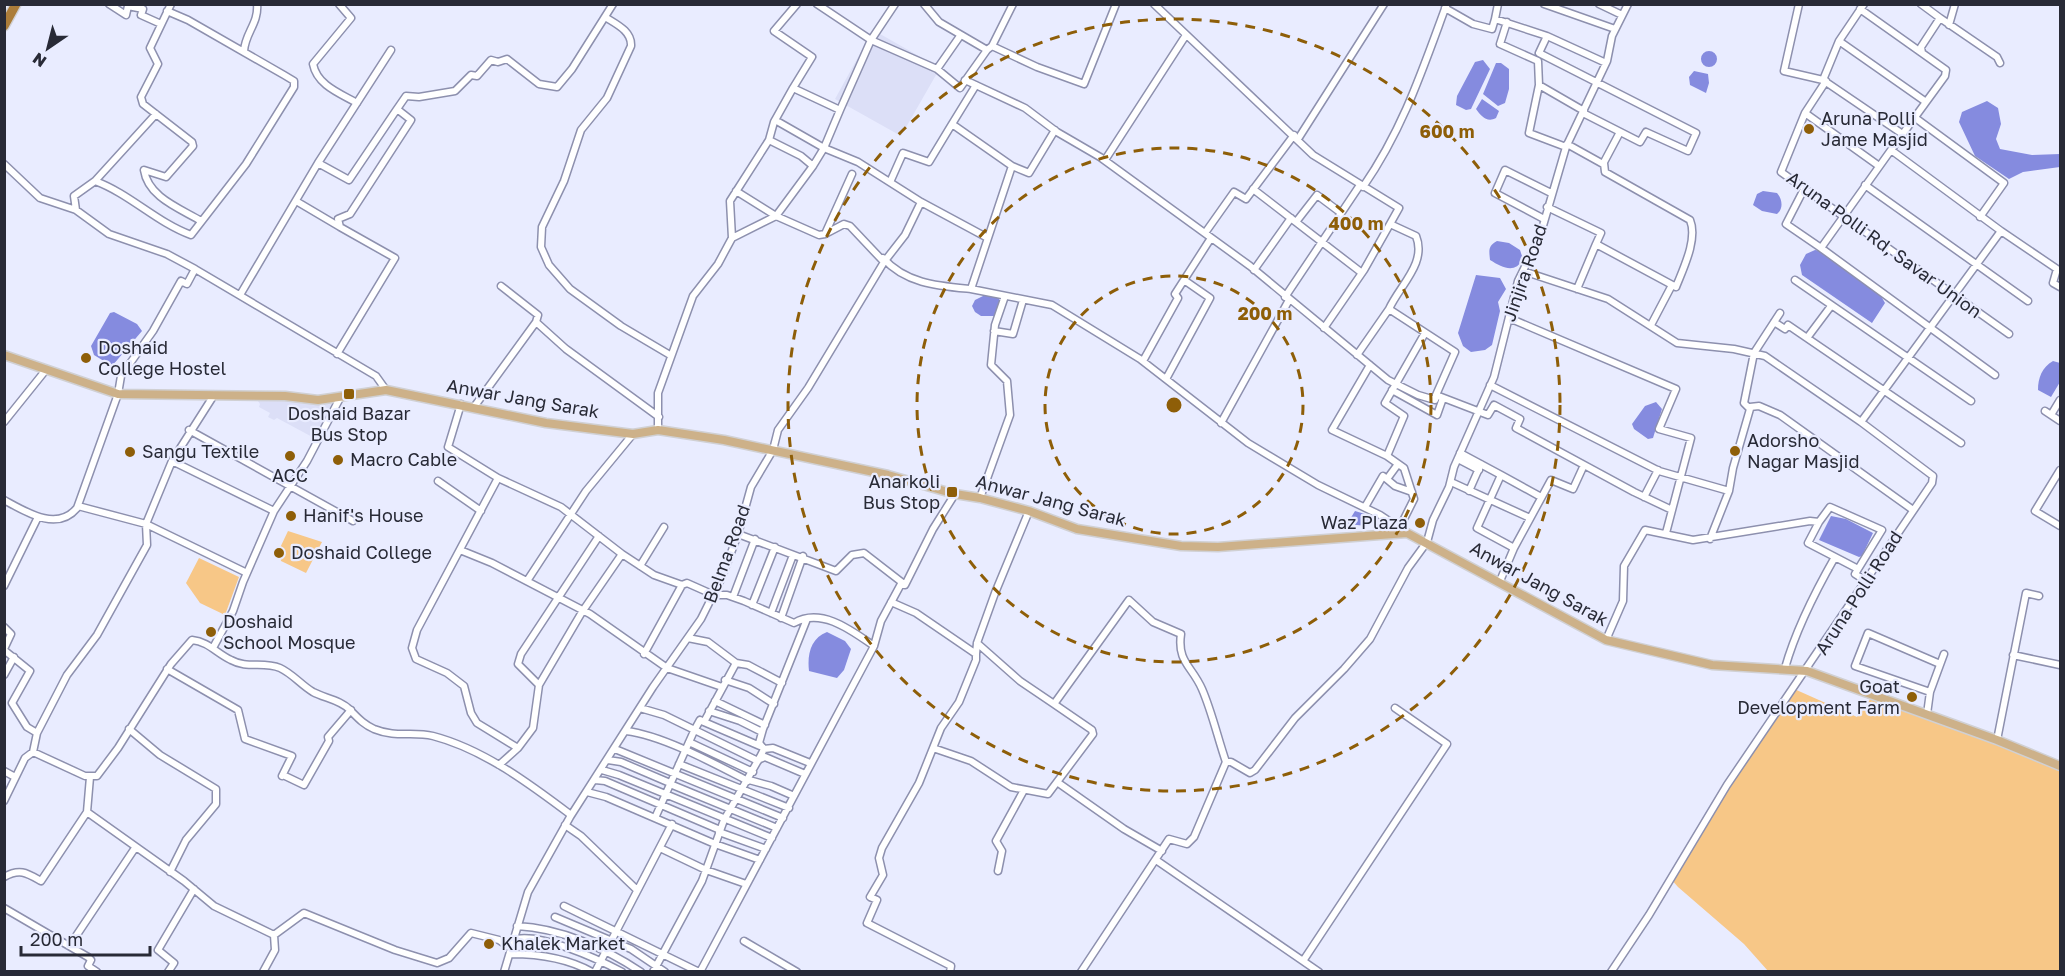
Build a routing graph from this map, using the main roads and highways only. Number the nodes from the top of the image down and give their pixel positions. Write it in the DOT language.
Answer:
graph roads {
  1 [pos="16,4"];
  2 [pos="4,26"];
  3 [pos="4,355"];
  4 [pos="2061,766"];
  1 -- 2 [label="highway"];
  3 -- 4 [label="main road, Anwar Jang Sarak"];
}
